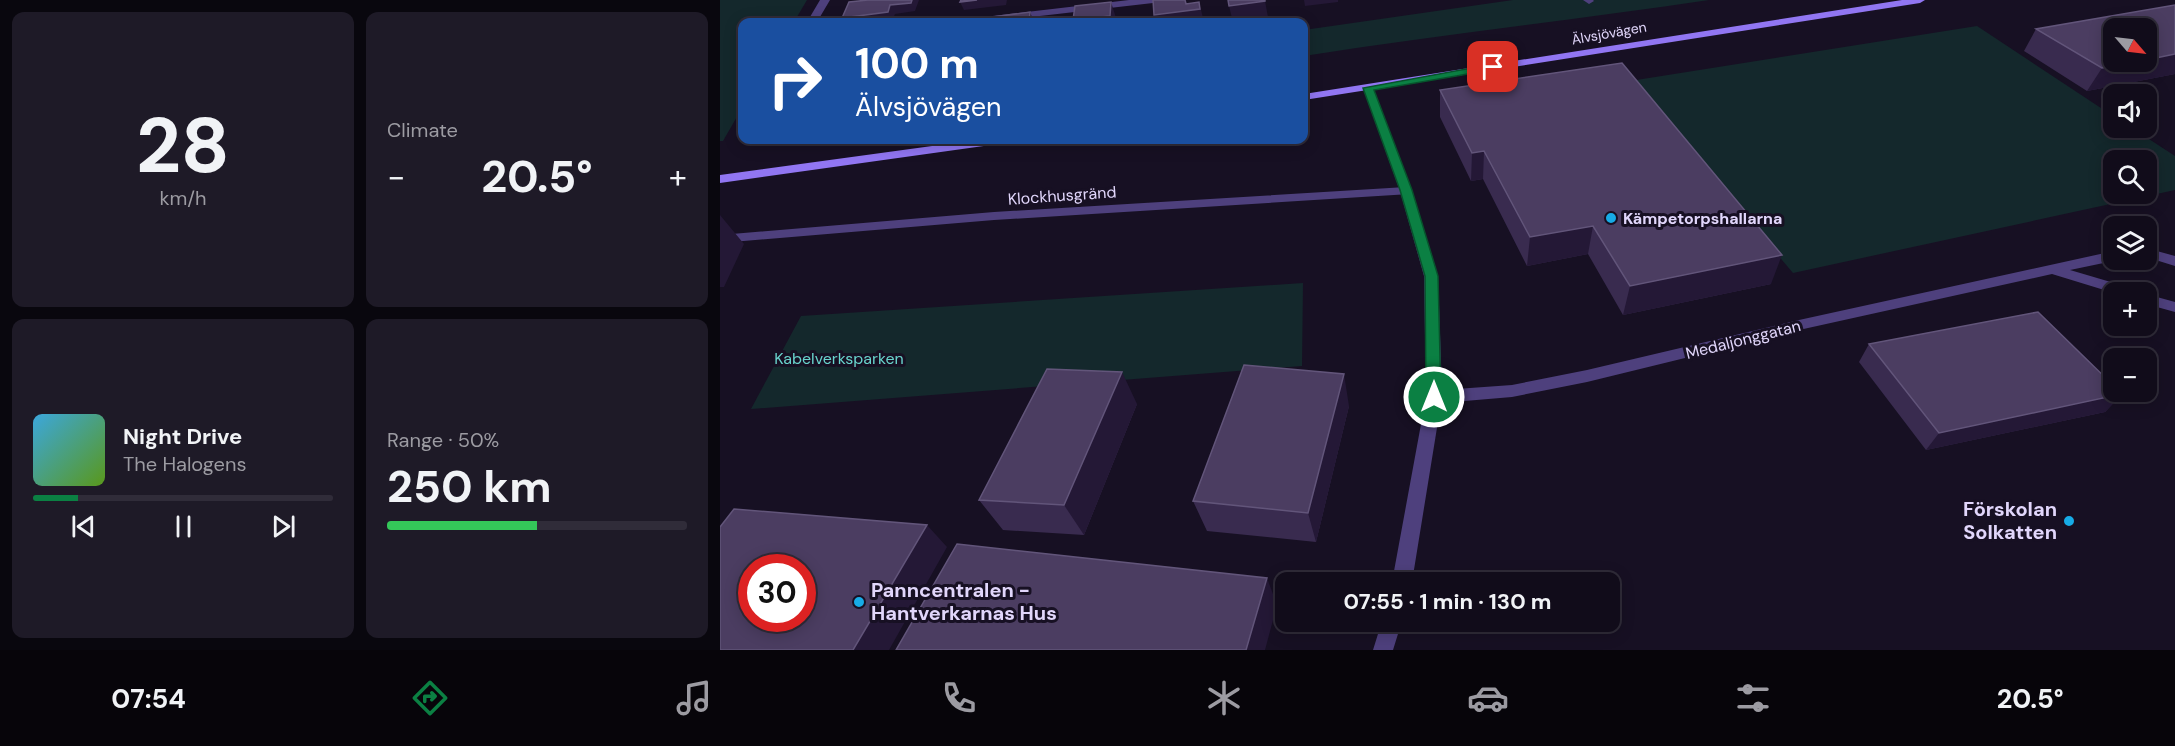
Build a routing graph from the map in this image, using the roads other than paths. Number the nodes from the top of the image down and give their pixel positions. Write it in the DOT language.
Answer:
graph roads {
  1 [pos="825,0"];
  2 [pos="1153,0"];
  3 [pos="1920,0"];
  4 [pos="814,18"];
  5 [pos="1001,18"];
  6 [pos="1368,88"];
  7 [pos="1308,96"];
  8 [pos="970,144"];
  9 [pos="720,179"];
  10 [pos="1406,190"];
  11 [pos="720,239"];
  12 [pos="2157,255"];
  13 [pos="2103,258"];
  14 [pos="2175,261"];
  15 [pos="2050,269"];
  16 [pos="2103,285"];
  17 [pos="2157,302"];
  18 [pos="2175,307"];
  19 [pos="1434,397"];
  20 [pos="1404,572"];
  21 [pos="1389,632"];
  22 [pos="1383,650"];
  1 -- 4 [label="street"];
  2 -- 5 [label="street"];
  3 -- 6 [label="main road, Älvsjövägen"];
  6 -- 7 [label="main road, Älvsjövägen"];
  6 -- 10 [label="street"];
  8 -- 9 [label="main road"];
  10 -- 11 [label="street, Klockhusgränd"];
  10 -- 19 [label="street"];
  12 -- 14 [label="street"];
  13 -- 15 [label="street, Medaljonggatan"];
  15 -- 16 [label="street, Medaljonggatan"];
  15 -- 19 [label="street, Medaljonggatan"];
  17 -- 18 [label="street"];
  19 -- 20 [label="street"];
  21 -- 22 [label="street"];
}
